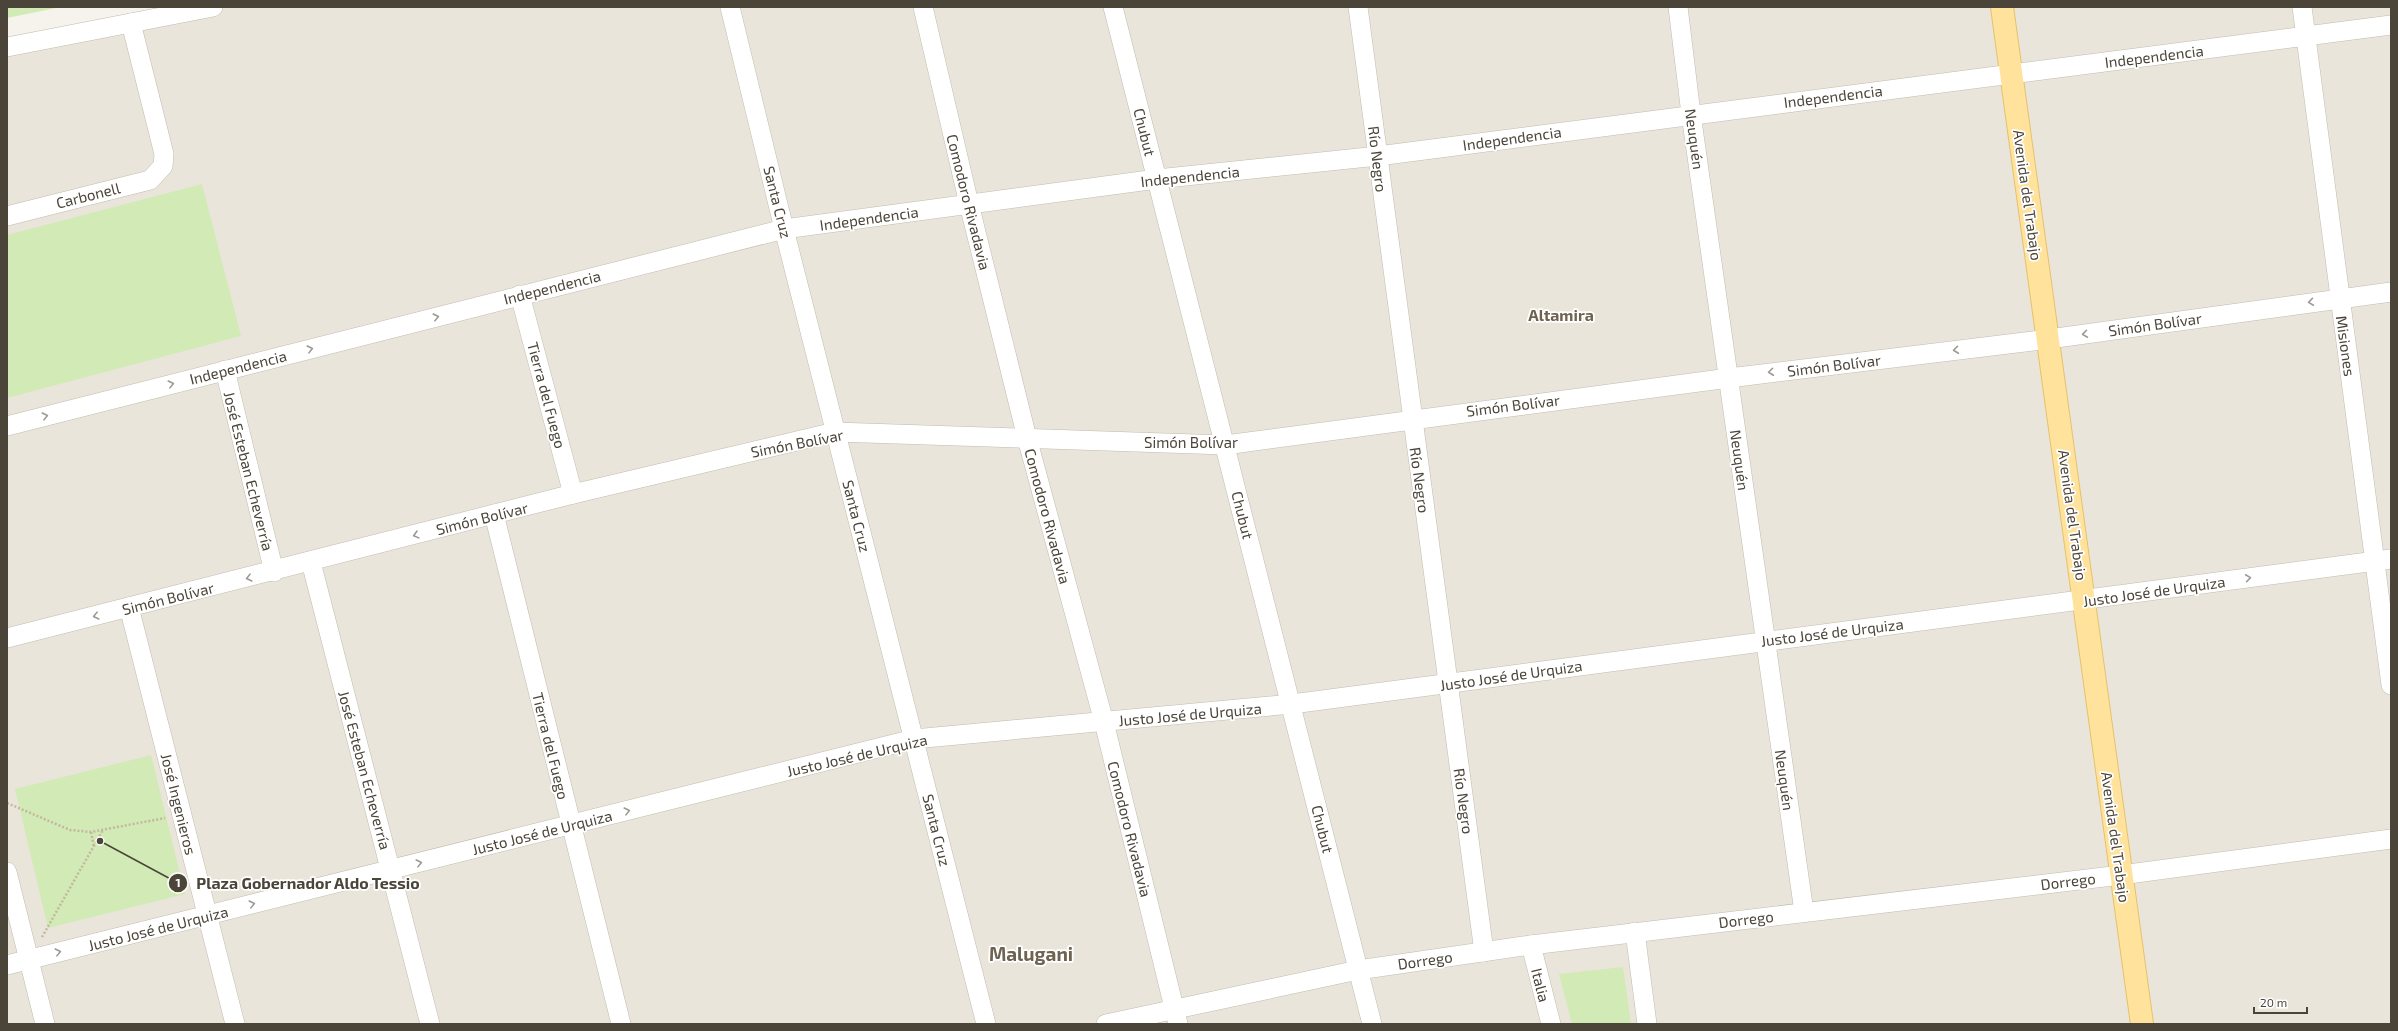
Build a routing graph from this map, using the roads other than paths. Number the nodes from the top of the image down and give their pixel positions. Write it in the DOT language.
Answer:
graph roads {
  1 [pos="213,7"];
  2 [pos="730,7"];
  3 [pos="923,7"];
  4 [pos="1113,7"];
  5 [pos="1358,7"];
  6 [pos="1678,7"];
  7 [pos="2002,7"];
  8 [pos="2302,7"];
  9 [pos="131,23"];
  10 [pos="2391,24"];
  11 [pos="2305,36"];
  12 [pos="7,47"];
  13 [pos="2010,74"];
  14 [pos="1691,114"];
  15 [pos="1378,156"];
  16 [pos="1157,180"];
  17 [pos="969,204"];
  18 [pos="7,216"];
  19 [pos="784,229"];
  20 [pos="2391,292"];
  21 [pos="520,295"];
  22 [pos="2340,298"];
  23 [pos="2050,339"];
  24 [pos="225,370"];
  25 [pos="1728,378"];
  26 [pos="1412,418"];
  27 [pos="7,426"];
  28 [pos="836,432"];
  29 [pos="1027,438"];
  30 [pos="1225,445"];
  31 [pos="573,494"];
  32 [pos="494,514"];
  33 [pos="2383,560"];
  34 [pos="311,562"];
  35 [pos="274,572"];
  36 [pos="2084,600"];
  37 [pos="129,607"];
  38 [pos="7,638"];
  39 [pos="1765,640"];
  40 [pos="1448,683"];
  41 [pos="2391,685"];
  42 [pos="1292,704"];
  43 [pos="1104,722"];
  44 [pos="914,739"];
  45 [pos="571,825"];
  46 [pos="2391,839"];
  47 [pos="391,870"];
  48 [pos="7,872"];
  49 [pos="2121,875"];
  50 [pos="1804,912"];
  51 [pos="207,916"];
  52 [pos="1635,932"];
  53 [pos="1531,945"];
  54 [pos="1484,952"];
  55 [pos="29,960"];
  56 [pos="7,965"];
  57 [pos="1358,970"];
  58 [pos="1176,1016"];
  59 [pos="45,1024"];
  60 [pos="235,1024"];
  61 [pos="430,1024"];
  62 [pos="622,1024"];
  63 [pos="986,1024"];
  64 [pos="1106,1024"];
  65 [pos="1372,1024"];
  66 [pos="1551,1024"];
  67 [pos="1647,1024"];
  68 [pos="2142,1024"];
  1 -- 9 [label="street"];
  2 -- 19 [label="street, Santa Cruz"];
  3 -- 17 [label="street, Comodoro Rivadavia"];
  4 -- 16 [label="street, Chubut"];
  5 -- 15 [label="street, Río Negro"];
  6 -- 14 [label="street, Neuquén"];
  7 -- 13 [label="main road, Avenida del Trabajo"];
  8 -- 11 [label="street, Misiones"];
  9 -- 12 [label="street"];
  9 -- 18 [label="street, Carbonell"];
  10 -- 11 [label="street, Independencia"];
  11 -- 13 [label="street, Independencia"];
  11 -- 22 [label="street, Misiones"];
  13 -- 14 [label="street, Independencia"];
  13 -- 23 [label="main road, Avenida del Trabajo"];
  14 -- 15 [label="street, Independencia"];
  14 -- 25 [label="street, Neuquén"];
  15 -- 16 [label="street, Independencia"];
  15 -- 26 [label="street, Río Negro"];
  16 -- 17 [label="street, Independencia"];
  16 -- 30 [label="street, Chubut"];
  17 -- 19 [label="street, Independencia"];
  17 -- 29 [label="street, Comodoro Rivadavia"];
  19 -- 21 [label="street, Independencia"];
  19 -- 28 [label="street, Santa Cruz"];
  20 -- 22 [label="street, Simón Bolívar"];
  24 -- 21 [label="street, Independencia, one-way"];
  21 -- 31 [label="street, Tierra del Fuego"];
  22 -- 23 [label="street, Simón Bolívar, one-way"];
  22 -- 33 [label="street, Misiones"];
  23 -- 25 [label="street, Simón Bolívar, one-way"];
  23 -- 36 [label="main road, Avenida del Trabajo"];
  27 -- 24 [label="street, Independencia, one-way"];
  24 -- 35 [label="street, José Esteban Echeverría"];
  25 -- 26 [label="street, Simón Bolívar"];
  25 -- 39 [label="street, Neuquén"];
  26 -- 30 [label="street, Simón Bolívar"];
  26 -- 40 [label="street, Río Negro"];
  28 -- 29 [label="street, Simón Bolívar"];
  28 -- 31 [label="street, Simón Bolívar"];
  28 -- 44 [label="street, Santa Cruz"];
  29 -- 30 [label="street, Simón Bolívar"];
  29 -- 43 [label="street, Comodoro Rivadavia"];
  30 -- 42 [label="street, Chubut"];
  31 -- 32 [label="street, Simón Bolívar"];
  32 -- 34 [label="street, Simón Bolívar, one-way"];
  32 -- 45 [label="street, Tierra del Fuego"];
  36 -- 33 [label="street, Justo José de Urquiza, one-way"];
  33 -- 41 [label="street, Misiones"];
  34 -- 35 [label="street, Simón Bolívar"];
  34 -- 47 [label="street, José Esteban Echeverría"];
  35 -- 37 [label="street, Simón Bolívar, one-way"];
  36 -- 39 [label="street, Justo José de Urquiza"];
  36 -- 49 [label="main road, Avenida del Trabajo"];
  37 -- 38 [label="street, Simón Bolívar, one-way"];
  37 -- 51 [label="street, José Ingenieros"];
  39 -- 40 [label="street, Justo José de Urquiza"];
  39 -- 50 [label="street, Neuquén"];
  40 -- 42 [label="street, Justo José de Urquiza"];
  40 -- 54 [label="street, Río Negro"];
  42 -- 43 [label="street, Justo José de Urquiza"];
  42 -- 57 [label="street, Chubut"];
  43 -- 44 [label="street, Justo José de Urquiza"];
  43 -- 58 [label="street, Comodoro Rivadavia"];
  45 -- 44 [label="street, Justo José de Urquiza, one-way"];
  44 -- 63 [label="street, Santa Cruz"];
  47 -- 45 [label="street, Justo José de Urquiza, one-way"];
  45 -- 62 [label="street, Tierra del Fuego"];
  46 -- 49 [label="street, Dorrego"];
  51 -- 47 [label="street, Justo José de Urquiza, one-way"];
  47 -- 61 [label="street, José Esteban Echeverría"];
  48 -- 55 [label="street"];
  49 -- 50 [label="street, Dorrego"];
  49 -- 68 [label="main road, Avenida del Trabajo"];
  50 -- 52 [label="street, Dorrego"];
  55 -- 51 [label="street, Justo José de Urquiza, one-way"];
  51 -- 60 [label="street, José Ingenieros"];
  52 -- 53 [label="street, Dorrego"];
  52 -- 67 [label="street"];
  53 -- 54 [label="street, Dorrego"];
  53 -- 66 [label="street, Italia"];
  54 -- 57 [label="street, Dorrego"];
  55 -- 56 [label="street, Justo José de Urquiza"];
  55 -- 59 [label="street"];
  57 -- 58 [label="street, Dorrego"];
  57 -- 65 [label="street, Chubut"];
  58 -- 64 [label="street, Dorrego"];
}
